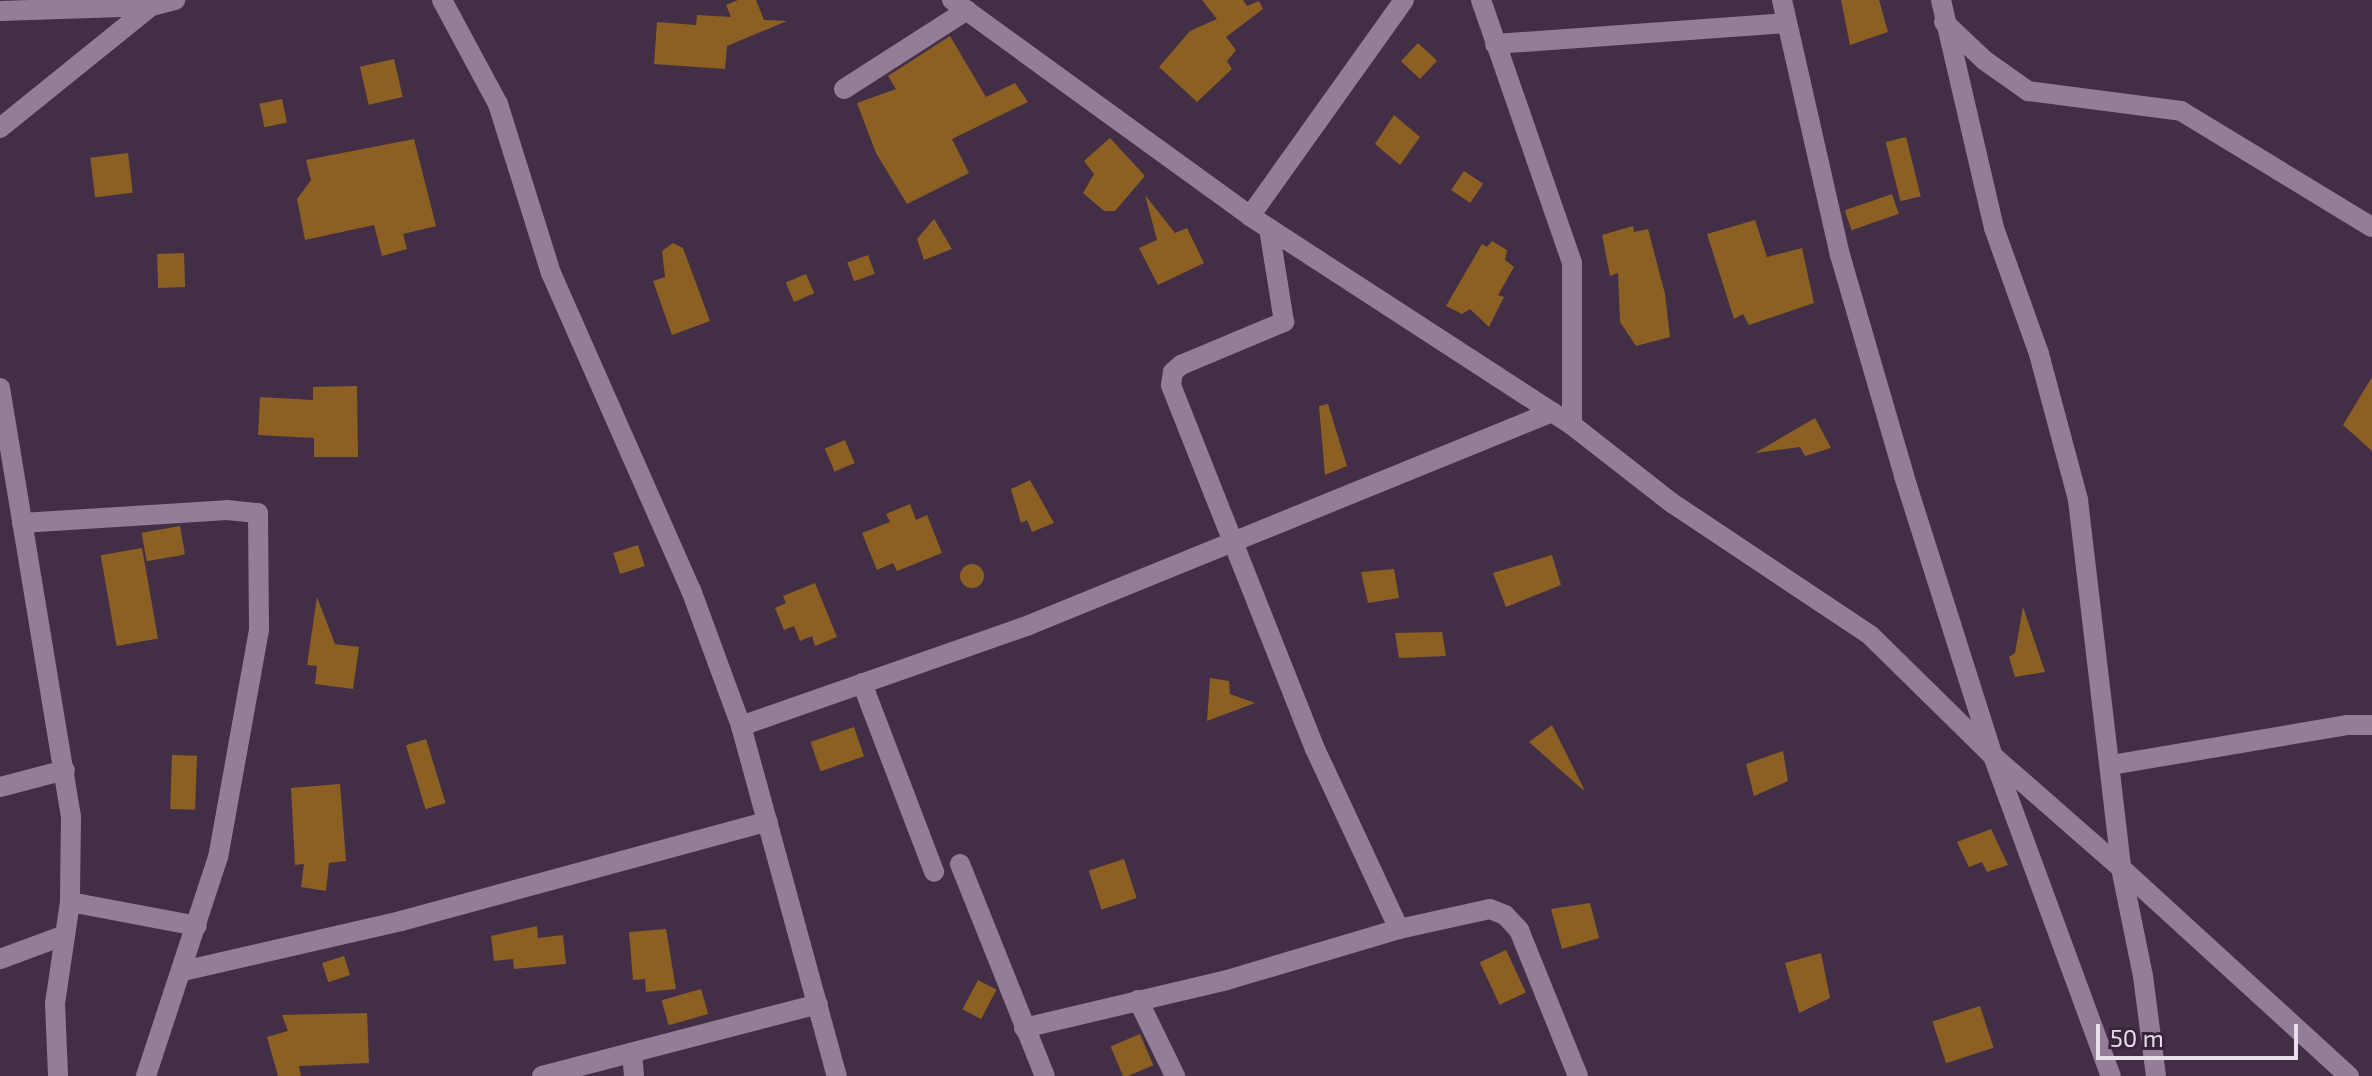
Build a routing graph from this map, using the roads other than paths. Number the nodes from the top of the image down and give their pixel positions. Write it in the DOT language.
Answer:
graph roads {
  1 [pos="175,0"];
  2 [pos="442,0"];
  3 [pos="1404,0"];
  4 [pos="1481,0"];
  5 [pos="1782,0"];
  6 [pos="1941,0"];
  7 [pos="151,6"];
  8 [pos="973,7"];
  9 [pos="0,11"];
  10 [pos="1944,21"];
  11 [pos="1786,23"];
  12 [pos="1495,44"];
  13 [pos="844,89"];
  14 [pos="0,128"];
  15 [pos="1250,216"];
  16 [pos="2372,227"];
  17 [pos="1269,228"];
  18 [pos="0,388"];
  19 [pos="1552,412"];
  20 [pos="1572,425"];
  21 [pos="22,523"];
  22 [pos="1228,540"];
  23 [pos="862,683"];
  24 [pos="2372,725"];
  25 [pos="741,726"];
  26 [pos="1993,756"];
  27 [pos="2111,765"];
  28 [pos="65,770"];
  29 [pos="0,787"];
  30 [pos="768,821"];
  31 [pos="960,864"];
  32 [pos="2121,868"];
  33 [pos="934,872"];
  34 [pos="70,902"];
  35 [pos="197,926"];
  36 [pos="1399,929"];
  37 [pos="65,935"];
  38 [pos="0,959"];
  39 [pos="183,971"];
  40 [pos="1138,1000"];
  41 [pos="818,1004"];
  42 [pos="1024,1028"];
  43 [pos="632,1053"];
  44 [pos="58,1076"];
  45 [pos="146,1076"];
  46 [pos="542,1076"];
  47 [pos="634,1076"];
  48 [pos="837,1076"];
  49 [pos="1045,1076"];
  50 [pos="1175,1076"];
  51 [pos="1578,1076"];
  52 [pos="2111,1076"];
  53 [pos="2156,1076"];
  54 [pos="2349,1076"];
  1 -- 7 [label="street"];
  2 -- 25 [label="street"];
  3 -- 15 [label="street"];
  4 -- 12 [label="street"];
  5 -- 11 [label="street"];
  6 -- 10 [label="street"];
  7 -- 9 [label="street"];
  7 -- 14 [label="street"];
  8 -- 13 [label="street"];
  8 -- 15 [label="street"];
  10 -- 16 [label="street"];
  10 -- 27 [label="street"];
  11 -- 12 [label="street"];
  11 -- 26 [label="street"];
  12 -- 20 [label="street"];
  15 -- 17 [label="street"];
  17 -- 19 [label="street"];
  17 -- 22 [label="street"];
  18 -- 21 [label="street"];
  19 -- 20 [label="street"];
  19 -- 22 [label="street"];
  20 -- 26 [label="street"];
  21 -- 28 [label="street"];
  21 -- 35 [label="street"];
  22 -- 23 [label="street"];
  22 -- 36 [label="street"];
  23 -- 25 [label="street"];
  23 -- 33 [label="street"];
  24 -- 27 [label="street"];
  25 -- 30 [label="street"];
  26 -- 32 [label="street"];
  26 -- 52 [label="street"];
  27 -- 32 [label="street"];
  28 -- 29 [label="street"];
  28 -- 34 [label="street"];
  30 -- 39 [label="street"];
  30 -- 41 [label="street"];
  31 -- 42 [label="street"];
  32 -- 53 [label="street"];
  32 -- 54 [label="street"];
  34 -- 35 [label="street"];
  34 -- 37 [label="street"];
  35 -- 39 [label="street"];
  36 -- 40 [label="street"];
  36 -- 51 [label="street"];
  37 -- 38 [label="street"];
  37 -- 44 [label="street"];
  39 -- 45 [label="street"];
  40 -- 42 [label="street"];
  40 -- 50 [label="street"];
  41 -- 43 [label="street"];
  41 -- 48 [label="street"];
  42 -- 49 [label="street"];
  43 -- 46 [label="street"];
  43 -- 47 [label="street"];
}
